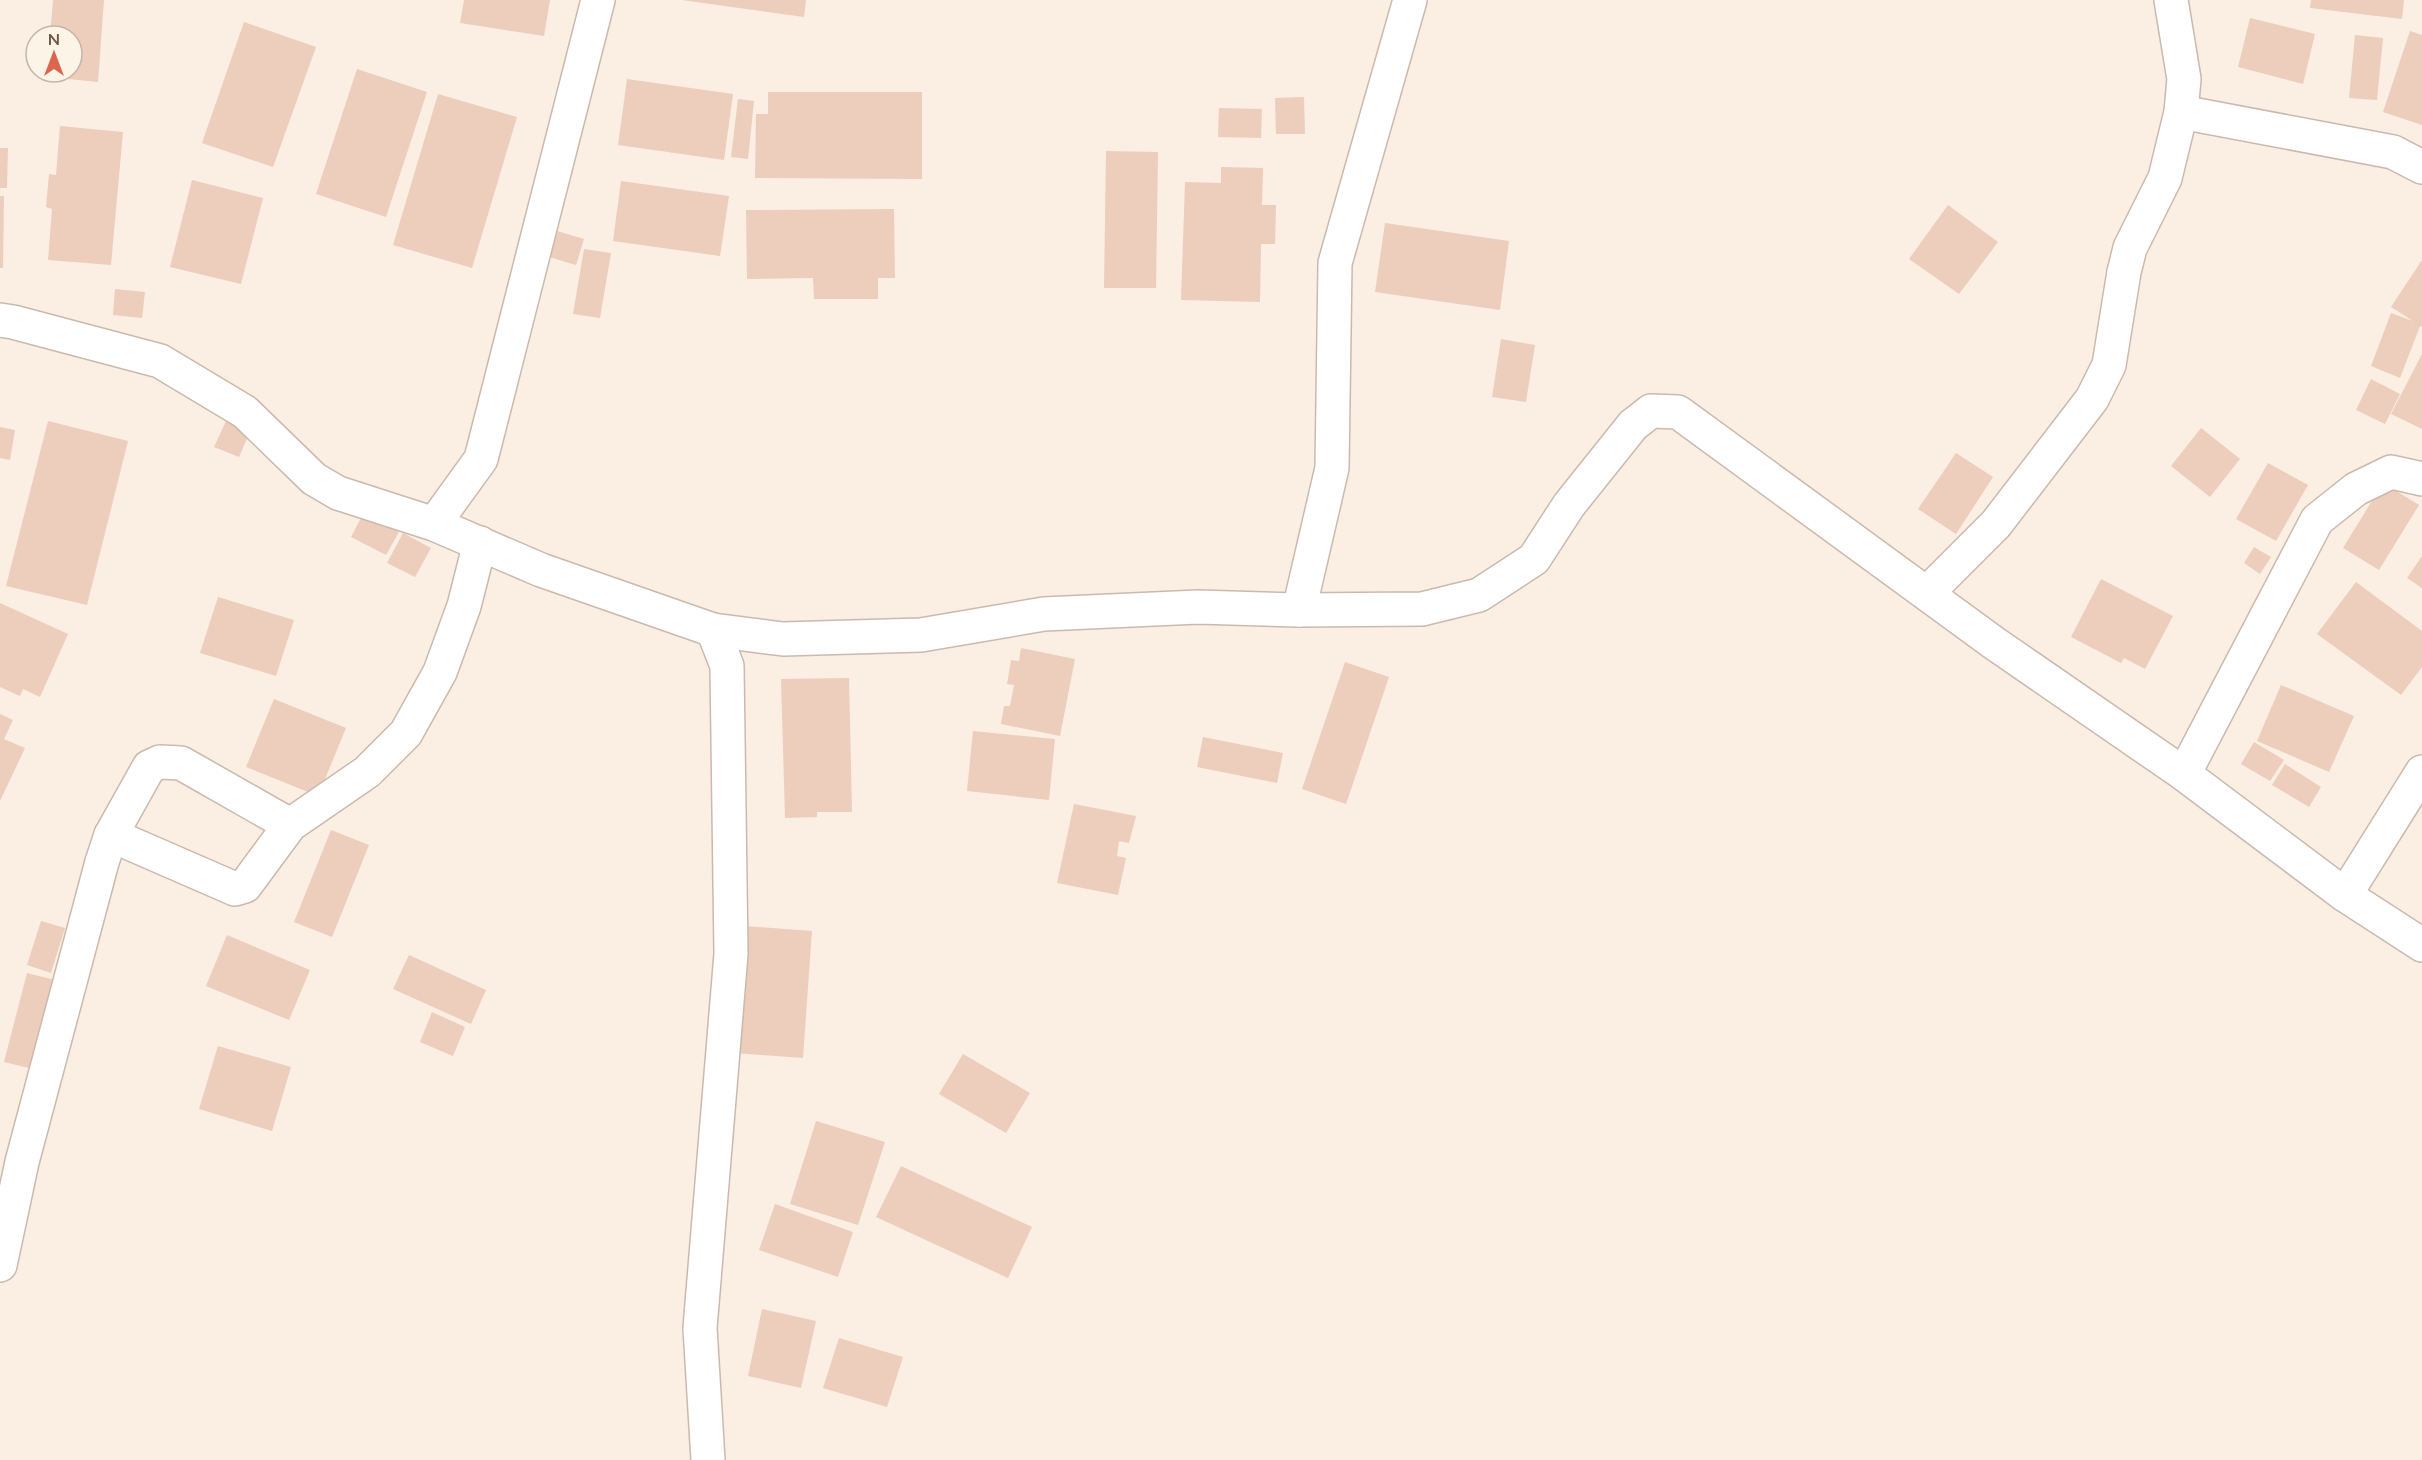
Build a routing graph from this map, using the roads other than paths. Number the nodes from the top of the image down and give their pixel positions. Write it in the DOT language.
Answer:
graph roads {
  1 [pos="598,0"];
  2 [pos="1410,0"];
  3 [pos="2170,0"];
  4 [pos="2181,112"];
  5 [pos="2422,167"];
  6 [pos="0,320"];
  7 [pos="2422,479"];
  8 [pos="434,524"];
  9 [pos="480,543"];
  10 [pos="1926,593"];
  11 [pos="1299,610"];
  12 [pos="713,630"];
  13 [pos="2422,772"];
  14 [pos="2184,774"];
  15 [pos="290,825"];
  16 [pos="111,835"];
  17 [pos="2345,895"];
  18 [pos="2422,945"];
  19 [pos="11,1170"];
  20 [pos="0,1265"];
  21 [pos="708,1460"];
  1 -- 8 [label="street"];
  2 -- 11 [label="street"];
  3 -- 4 [label="street"];
  4 -- 5 [label="street"];
  4 -- 10 [label="street"];
  6 -- 8 [label="street"];
  7 -- 14 [label="street"];
  8 -- 9 [label="street"];
  9 -- 12 [label="street"];
  9 -- 15 [label="street"];
  10 -- 11 [label="street"];
  10 -- 14 [label="street"];
  11 -- 12 [label="street"];
  12 -- 21 [label="street"];
  13 -- 17 [label="street"];
  14 -- 17 [label="street"];
  15 -- 16 [label="street"];
  15 -- 16 [label="street"];
  16 -- 19 [label="street"];
  17 -- 18 [label="street"];
  19 -- 20 [label="street"];
}
